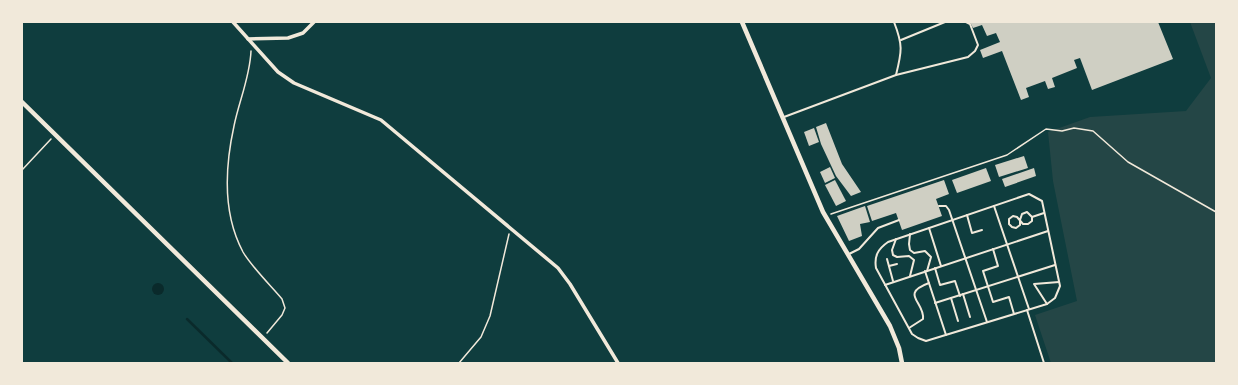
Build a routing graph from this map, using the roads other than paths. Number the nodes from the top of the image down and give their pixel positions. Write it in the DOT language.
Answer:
graph roads {
  1 [pos="233,22"];
  2 [pos="314,22"];
  3 [pos="742,22"];
  4 [pos="894,22"];
  5 [pos="945,22"];
  6 [pos="966,22"];
  7 [pos="248,39"];
  8 [pos="901,40"];
  9 [pos="896,75"];
  10 [pos="22,102"];
  11 [pos="782,118"];
  12 [pos="939,206"];
  13 [pos="994,206"];
  14 [pos="1044,213"];
  15 [pos="967,215"];
  16 [pos="1032,217"];
  17 [pos="898,220"];
  18 [pos="952,220"];
  19 [pos="1020,220"];
  20 [pos="929,228"];
  21 [pos="982,230"];
  22 [pos="1048,231"];
  23 [pos="910,234"];
  24 [pos="896,239"];
  25 [pos="1007,244"];
  26 [pos="993,249"];
  27 [pos="848,254"];
  28 [pos="965,258"];
  29 [pos="887,259"];
  30 [pos="897,264"];
  31 [pos="1055,265"];
  32 [pos="889,266"];
  33 [pos="941,266"];
  34 [pos="935,268"];
  35 [pos="926,271"];
  36 [pos="910,276"];
  37 [pos="1018,277"];
  38 [pos="893,282"];
  39 [pos="1059,282"];
  40 [pos="929,283"];
  41 [pos="885,284"];
  42 [pos="989,287"];
  43 [pos="976,291"];
  44 [pos="963,294"];
  45 [pos="960,296"];
  46 [pos="951,298"];
  47 [pos="936,303"];
  48 [pos="1047,304"];
  49 [pos="1028,309"];
  50 [pos="1014,314"];
  51 [pos="970,317"];
  52 [pos="958,321"];
  53 [pos="987,322"];
  54 [pos="909,328"];
  55 [pos="946,335"];
  56 [pos="288,363"];
  57 [pos="618,363"];
  58 [pos="902,363"];
  59 [pos="1044,363"];
  1 -- 7 [label="street"];
  2 -- 7 [label="street"];
  3 -- 11 [label="street"];
  4 -- 8 [label="lane"];
  5 -- 8 [label="lane"];
  6 -- 9 [label="lane"];
  7 -- 57 [label="street"];
  8 -- 9 [label="lane"];
  9 -- 11 [label="lane"];
  10 -- 56 [label="street"];
  11 -- 27 [label="street"];
  12 -- 18 [label="lane"];
  13 -- 14 [label="lane"];
  13 -- 15 [label="lane"];
  13 -- 25 [label="lane"];
  14 -- 16 [label="lane"];
  14 -- 22 [label="lane"];
  15 -- 18 [label="lane"];
  15 -- 21 [label="lane"];
  16 -- 19 [label="lane"];
  16 -- 19 [label="lane"];
  17 -- 27 [label="lane"];
  18 -- 20 [label="lane"];
  18 -- 28 [label="lane"];
  19 -- 19 [label="lane"];
  20 -- 23 [label="lane"];
  20 -- 33 [label="lane"];
  22 -- 25 [label="lane"];
  22 -- 31 [label="lane"];
  23 -- 24 [label="lane"];
  23 -- 35 [label="lane"];
  24 -- 36 [label="lane"];
  24 -- 41 [label="lane"];
  25 -- 26 [label="lane"];
  25 -- 37 [label="lane"];
  26 -- 28 [label="lane"];
  26 -- 42 [label="lane"];
  27 -- 58 [label="street"];
  28 -- 33 [label="lane"];
  28 -- 43 [label="lane"];
  29 -- 32 [label="lane"];
  30 -- 32 [label="lane"];
  31 -- 37 [label="lane"];
  31 -- 39 [label="lane"];
  32 -- 38 [label="lane"];
  33 -- 34 [label="lane"];
  34 -- 35 [label="lane"];
  34 -- 45 [label="lane"];
  35 -- 36 [label="lane"];
  35 -- 40 [label="lane"];
  36 -- 38 [label="lane"];
  37 -- 42 [label="lane"];
  37 -- 49 [label="lane"];
  38 -- 41 [label="lane"];
  39 -- 48 [label="lane"];
  39 -- 48 [label="lane"];
  40 -- 47 [label="lane"];
  40 -- 54 [label="lane"];
  41 -- 54 [label="lane"];
  42 -- 43 [label="lane"];
  42 -- 50 [label="lane"];
  43 -- 44 [label="lane"];
  43 -- 53 [label="lane"];
  44 -- 45 [label="lane"];
  44 -- 51 [label="lane"];
  45 -- 46 [label="lane"];
  46 -- 47 [label="lane"];
  46 -- 52 [label="lane"];
  47 -- 55 [label="lane"];
  48 -- 49 [label="lane"];
  49 -- 50 [label="lane"];
  49 -- 59 [label="lane"];
  50 -- 53 [label="lane"];
  53 -- 55 [label="lane"];
  54 -- 55 [label="lane"];
}
